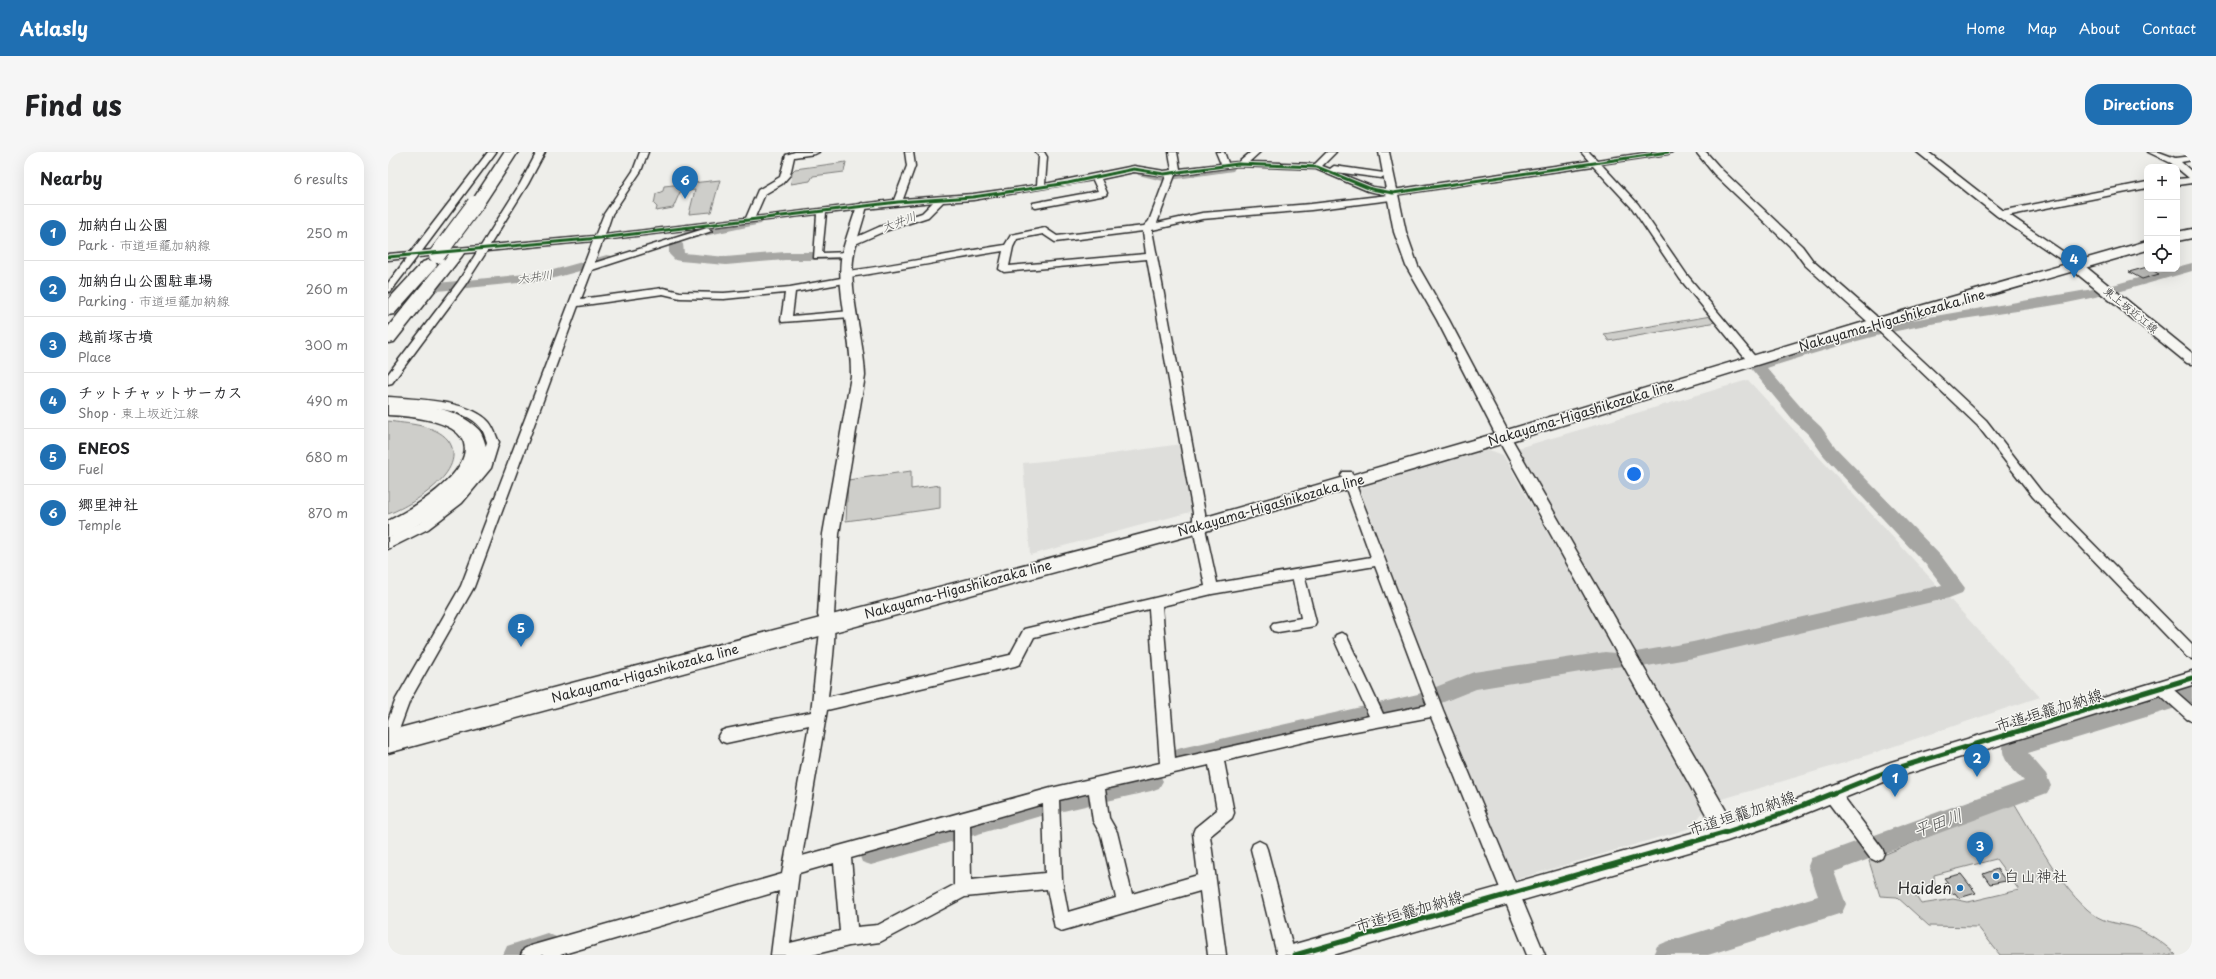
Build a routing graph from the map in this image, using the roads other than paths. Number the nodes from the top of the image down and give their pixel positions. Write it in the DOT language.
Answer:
graph roads {
  1 [pos="492,152"];
  2 [pos="511,152"];
  3 [pos="523,152"];
  4 [pos="541,152"];
  5 [pos="644,152"];
  6 [pos="815,152"];
  7 [pos="909,152"];
  8 [pos="1040,152"];
  9 [pos="1173,152"];
  10 [pos="1220,152"];
  11 [pos="1256,152"];
  12 [pos="1332,152"];
  13 [pos="1384,152"];
  14 [pos="1585,152"];
  15 [pos="1668,152"];
  16 [pos="1701,152"];
  17 [pos="1922,152"];
  18 [pos="2152,152"];
  19 [pos="2192,158"];
  20 [pos="2174,161"];
  21 [pos="1593,162"];
  22 [pos="1240,164"];
  23 [pos="1226,167"];
  24 [pos="1317,168"];
  25 [pos="1172,174"];
  26 [pos="1381,175"];
  27 [pos="2192,176"];
  28 [pos="1096,177"];
  29 [pos="2192,180"];
  30 [pos="2180,182"];
  31 [pos="2144,186"];
  32 [pos="1041,187"];
  33 [pos="1393,195"];
  34 [pos="941,199"];
  35 [pos="898,202"];
  36 [pos="481,204"];
  37 [pos="1036,205"];
  38 [pos="862,206"];
  39 [pos="822,212"];
  40 [pos="2001,214"];
  41 [pos="746,221"];
  42 [pos="1147,228"];
  43 [pos="2192,228"];
  44 [pos="2180,231"];
  45 [pos="2192,233"];
  46 [pos="2180,236"];
  47 [pos="672,237"];
  48 [pos="600,238"];
  49 [pos="2144,241"];
  50 [pos="2144,246"];
  51 [pos="485,247"];
  52 [pos="1008,247"];
  53 [pos="851,248"];
  54 [pos="417,254"];
  55 [pos="1151,256"];
  56 [pos="388,257"];
  57 [pos="2074,263"];
  58 [pos="589,265"];
  59 [pos="848,277"];
  60 [pos="790,290"];
  61 [pos="410,294"];
  62 [pos="575,303"];
  63 [pos="851,314"];
  64 [pos="388,320"];
  65 [pos="1880,325"];
  66 [pos="388,338"];
  67 [pos="388,345"];
  68 [pos="1751,358"];
  69 [pos="2192,360"];
  70 [pos="388,381"];
  71 [pos="388,401"];
  72 [pos="388,409"];
  73 [pos="388,416"];
  74 [pos="1502,433"];
  75 [pos="1348,479"];
  76 [pos="388,519"];
  77 [pos="1199,521"];
  78 [pos="388,530"];
  79 [pos="388,544"];
  80 [pos="1379,560"];
  81 [pos="1298,574"];
  82 [pos="1212,589"];
  83 [pos="1155,602"];
  84 [pos="827,619"];
  85 [pos="1278,627"];
  86 [pos="1341,638"];
  87 [pos="2192,653"];
  88 [pos="2192,678"];
  89 [pos="2161,687"];
  90 [pos="1433,702"];
  91 [pos="818,711"];
  92 [pos="1377,715"];
  93 [pos="2192,716"];
  94 [pos="726,736"];
  95 [pos="389,737"];
  96 [pos="1215,757"];
  97 [pos="1168,768"];
  98 [pos="1096,785"];
  99 [pos="1831,793"];
  100 [pos="1050,795"];
  101 [pos="962,820"];
  102 [pos="1727,832"];
  103 [pos="1259,849"];
  104 [pos="842,853"];
  105 [pos="1876,853"];
  106 [pos="790,874"];
  107 [pos="1054,880"];
  108 [pos="1207,881"];
  109 [pos="963,889"];
  110 [pos="1512,895"];
  111 [pos="1126,904"];
  112 [pos="849,937"];
  113 [pos="555,951"];
  114 [pos="781,954"];
  115 [pos="530,955"];
  116 [pos="1217,955"];
  117 [pos="1286,955"];
  118 [pos="1295,955"];
  119 [pos="1536,955"];
  1 -- 54 [label="street"];
  2 -- 36 [label="highway"];
  3 -- 36 [label="highway"];
  4 -- 51 [label="street"];
  5 -- 48 [label="street"];
  6 -- 41 [label="street"];
  7 -- 35 [label="street"];
  8 -- 32 [label="street"];
  9 -- 25 [label="street"];
  10 -- 23 [label="street"];
  11 -- 22 [label="street"];
  12 -- 24 [label="street"];
  13 -- 33 [label="street"];
  14 -- 21 [label="street"];
  15 -- 21 [label="street"];
  16 -- 65 [label="street"];
  17 -- 40 [label="street"];
  18 -- 20 [label="street"];
  19 -- 20 [label="street"];
  20 -- 27 [label="street"];
  21 -- 33 [label="street"];
  21 -- 68 [label="street"];
  22 -- 23 [label="street"];
  22 -- 24 [label="street"];
  23 -- 25 [label="street"];
  24 -- 26 [label="street"];
  24 -- 33 [label="street"];
  25 -- 28 [label="street"];
  25 -- 42 [label="street"];
  28 -- 32 [label="street"];
  28 -- 37 [label="street"];
  29 -- 30 [label="street"];
  31 -- 40 [label="street"];
  32 -- 34 [label="street"];
  33 -- 42 [label="street"];
  33 -- 74 [label="street"];
  34 -- 35 [label="street"];
  34 -- 53 [label="street"];
  35 -- 38 [label="street"];
  36 -- 61 [label="highway, bridge"];
  38 -- 39 [label="street"];
  38 -- 53 [label="street"];
  39 -- 41 [label="street"];
  39 -- 53 [label="street"];
  40 -- 57 [label="street"];
  41 -- 47 [label="street"];
  41 -- 47 [label="street"];
  42 -- 52 [label="street"];
  42 -- 55 [label="street"];
  43 -- 44 [label="main road"];
  45 -- 46 [label="main road"];
  47 -- 48 [label="street"];
  47 -- 58 [label="street"];
  48 -- 51 [label="street"];
  48 -- 58 [label="street"];
  49 -- 57 [label="main road, Nakayama-Higashikozaka line"];
  50 -- 57 [label="main road, Nakayama-Higashikozaka line"];
  51 -- 54 [label="street"];
  51 -- 70 [label="street"];
  52 -- 55 [label="street"];
  52 -- 59 [label="street"];
  53 -- 59 [label="street"];
  54 -- 56 [label="street"];
  54 -- 61 [label="street"];
  55 -- 77 [label="street"];
  57 -- 65 [label="main road, Nakayama-Higashikozaka line"];
  57 -- 69 [label="main road, 東上坂近江線"];
  58 -- 62 [label="street"];
  59 -- 60 [label="street"];
  59 -- 63 [label="street"];
  60 -- 62 [label="street"];
  60 -- 63 [label="street"];
  61 -- 64 [label="highway"];
  61 -- 66 [label="highway"];
  61 -- 67 [label="highway"];
  62 -- 95 [label="street"];
  63 -- 84 [label="street"];
  65 -- 68 [label="main road, Nakayama-Higashikozaka line"];
  65 -- 87 [label="street"];
  68 -- 74 [label="main road, Nakayama-Higashikozaka line"];
  71 -- 79 [label="street"];
  72 -- 78 [label="highway"];
  73 -- 76 [label="highway"];
  74 -- 75 [label="main road, Nakayama-Higashikozaka line"];
  74 -- 102 [label="street"];
  75 -- 77 [label="main road, Nakayama-Higashikozaka line"];
  75 -- 80 [label="street"];
  77 -- 82 [label="street"];
  77 -- 84 [label="main road, Nakayama-Higashikozaka line"];
  80 -- 81 [label="street"];
  80 -- 90 [label="street"];
  81 -- 82 [label="street"];
  81 -- 85 [label="street"];
  82 -- 83 [label="street"];
  83 -- 91 [label="street"];
  83 -- 97 [label="street"];
  84 -- 91 [label="street"];
  84 -- 95 [label="main road, Nakayama-Higashikozaka line"];
  86 -- 92 [label="street"];
  88 -- 89 [label="street, 市道垣籠加納線"];
  89 -- 93 [label="street"];
  89 -- 99 [label="street, 市道垣籠加納線"];
  90 -- 92 [label="street"];
  90 -- 110 [label="street"];
  91 -- 94 [label="street"];
  91 -- 106 [label="street"];
  92 -- 96 [label="street"];
  96 -- 97 [label="street"];
  96 -- 108 [label="street"];
  97 -- 98 [label="street"];
  98 -- 100 [label="street"];
  98 -- 111 [label="street"];
  99 -- 102 [label="street, 市道垣籠加納線"];
  99 -- 105 [label="street"];
  100 -- 101 [label="street"];
  100 -- 107 [label="street"];
  101 -- 104 [label="street"];
  101 -- 109 [label="street"];
  102 -- 110 [label="street, 市道垣籠加納線"];
  103 -- 117 [label="street"];
  104 -- 106 [label="street"];
  104 -- 112 [label="street"];
  106 -- 113 [label="street"];
  106 -- 114 [label="street"];
  107 -- 109 [label="street"];
  107 -- 111 [label="street"];
  108 -- 111 [label="street"];
  108 -- 116 [label="street"];
  109 -- 112 [label="street"];
  110 -- 118 [label="street, 市道垣籠加納線"];
  110 -- 119 [label="street"];
  112 -- 114 [label="street"];
  113 -- 115 [label="street"];
}
